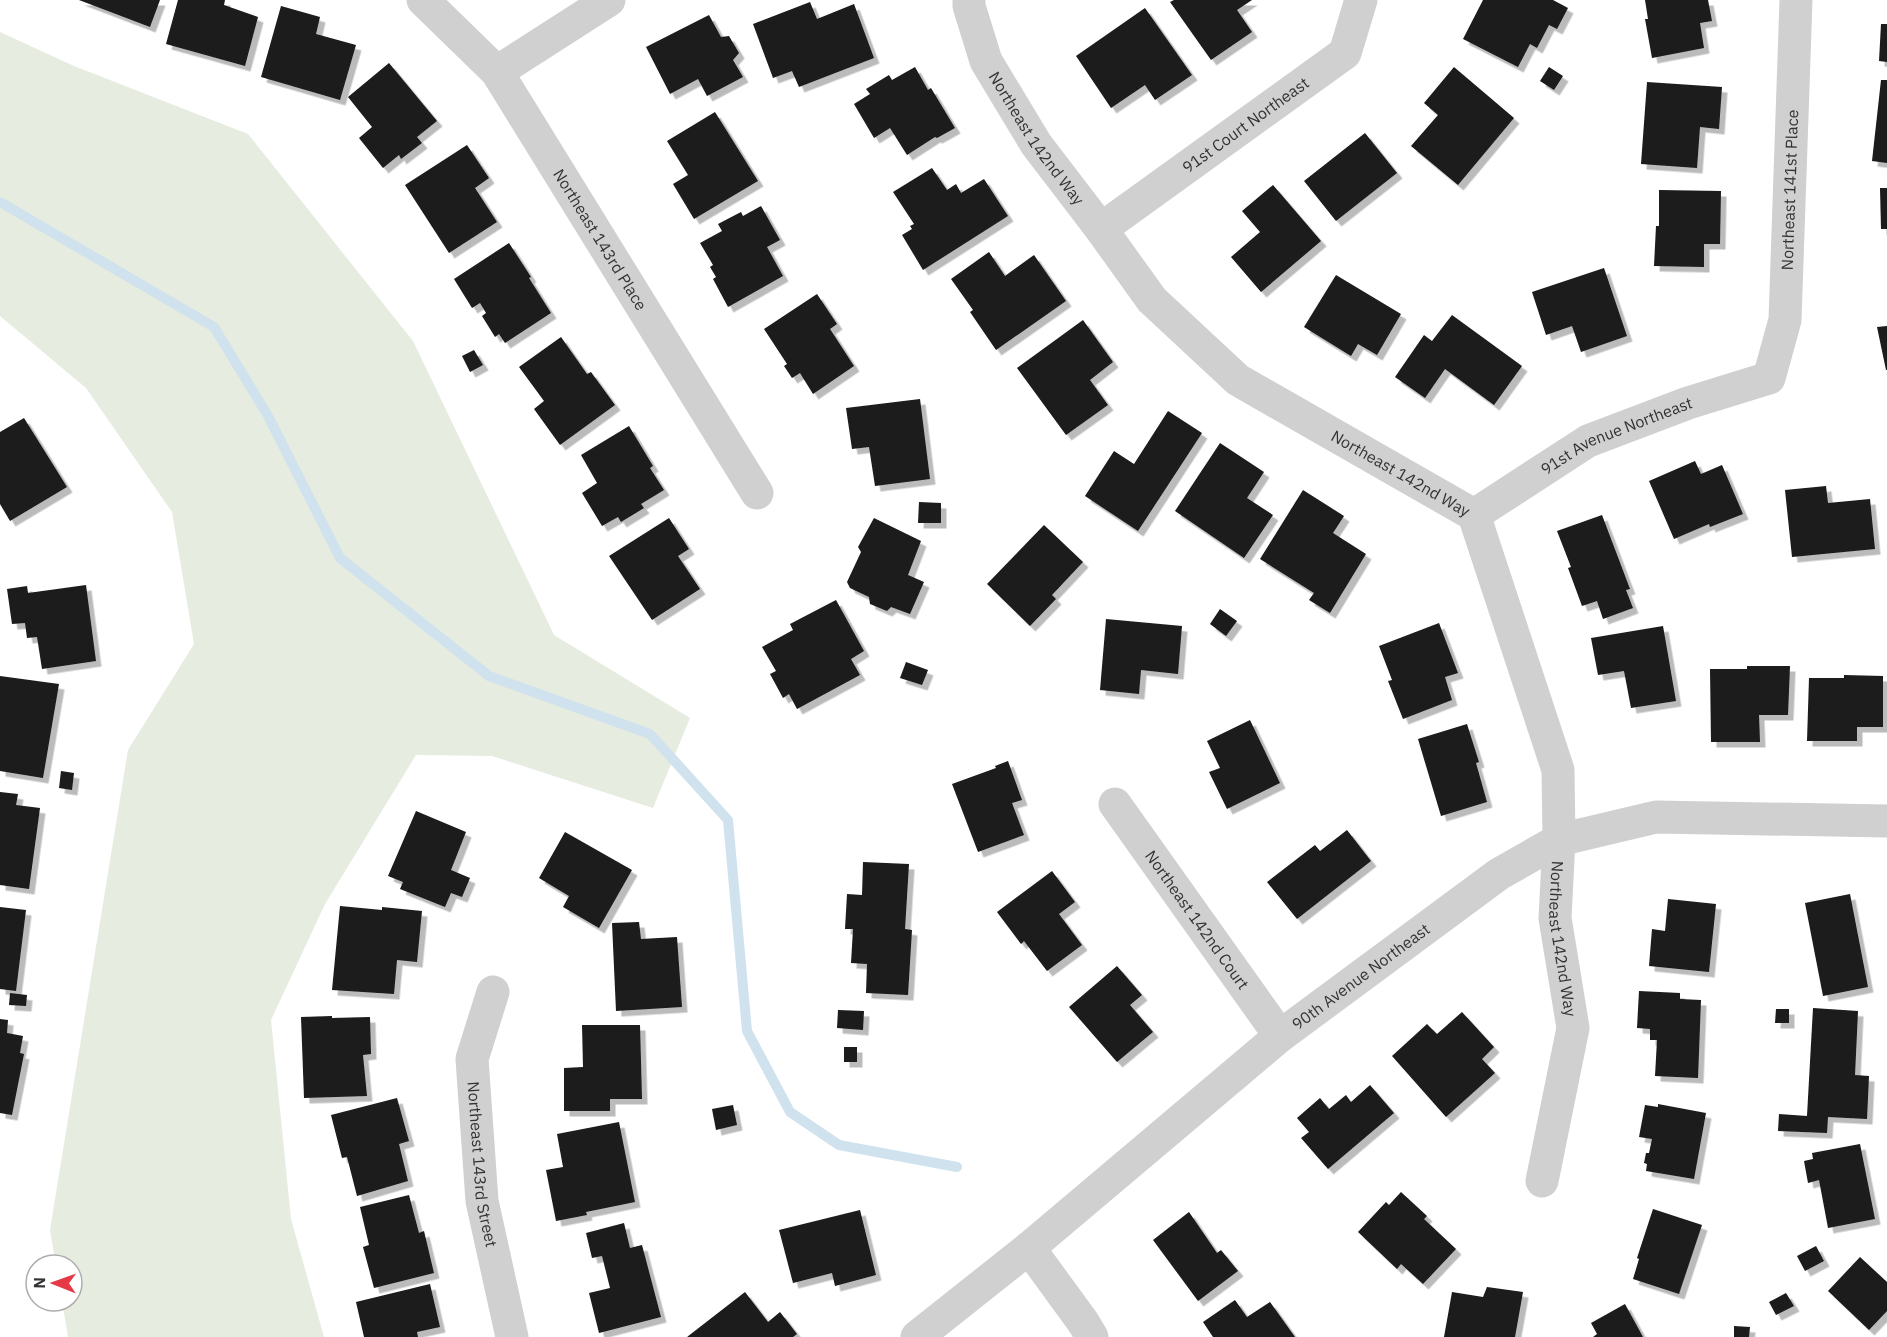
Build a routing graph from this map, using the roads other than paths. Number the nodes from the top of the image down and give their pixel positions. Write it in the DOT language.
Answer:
graph roads {
  1 [pos="423,0"];
  2 [pos="609,0"];
  3 [pos="969,0"];
  4 [pos="1361,0"];
  5 [pos="1796,0"];
  6 [pos="497,72"];
  7 [pos="1101,229"];
  8 [pos="1769,378"];
  9 [pos="758,493"];
  10 [pos="1474,515"];
  11 [pos="1115,804"];
  12 [pos="1887,821"];
  13 [pos="1559,840"];
  14 [pos="494,992"];
  15 [pos="1280,1036"];
  16 [pos="1542,1181"];
  17 [pos="1029,1248"];
  18 [pos="512,1337"];
  19 [pos="917,1337"];
  20 [pos="1092,1337"];
  1 -- 6 [label="street, Northeast 143rd Place"];
  2 -- 6 [label="street"];
  3 -- 7 [label="street, Northeast 142nd Way"];
  4 -- 7 [label="street, 91st Court Northeast"];
  5 -- 8 [label="street, Northeast 141st Place"];
  6 -- 9 [label="street, Northeast 143rd Place"];
  7 -- 10 [label="street, Northeast 142nd Way"];
  8 -- 10 [label="street, 91st Avenue Northeast"];
  10 -- 13 [label="street, Northeast 142nd Way"];
  11 -- 15 [label="street, Northeast 142nd Court"];
  12 -- 13 [label="street, 90th Avenue Northeast"];
  13 -- 15 [label="street, 90th Avenue Northeast"];
  13 -- 16 [label="street, Northeast 142nd Way"];
  14 -- 18 [label="street, Northeast 143rd Street"];
  15 -- 17 [label="street, 90th Avenue Northeast"];
  17 -- 19 [label="street, 90th Avenue Northeast"];
  17 -- 20 [label="street"];
}
